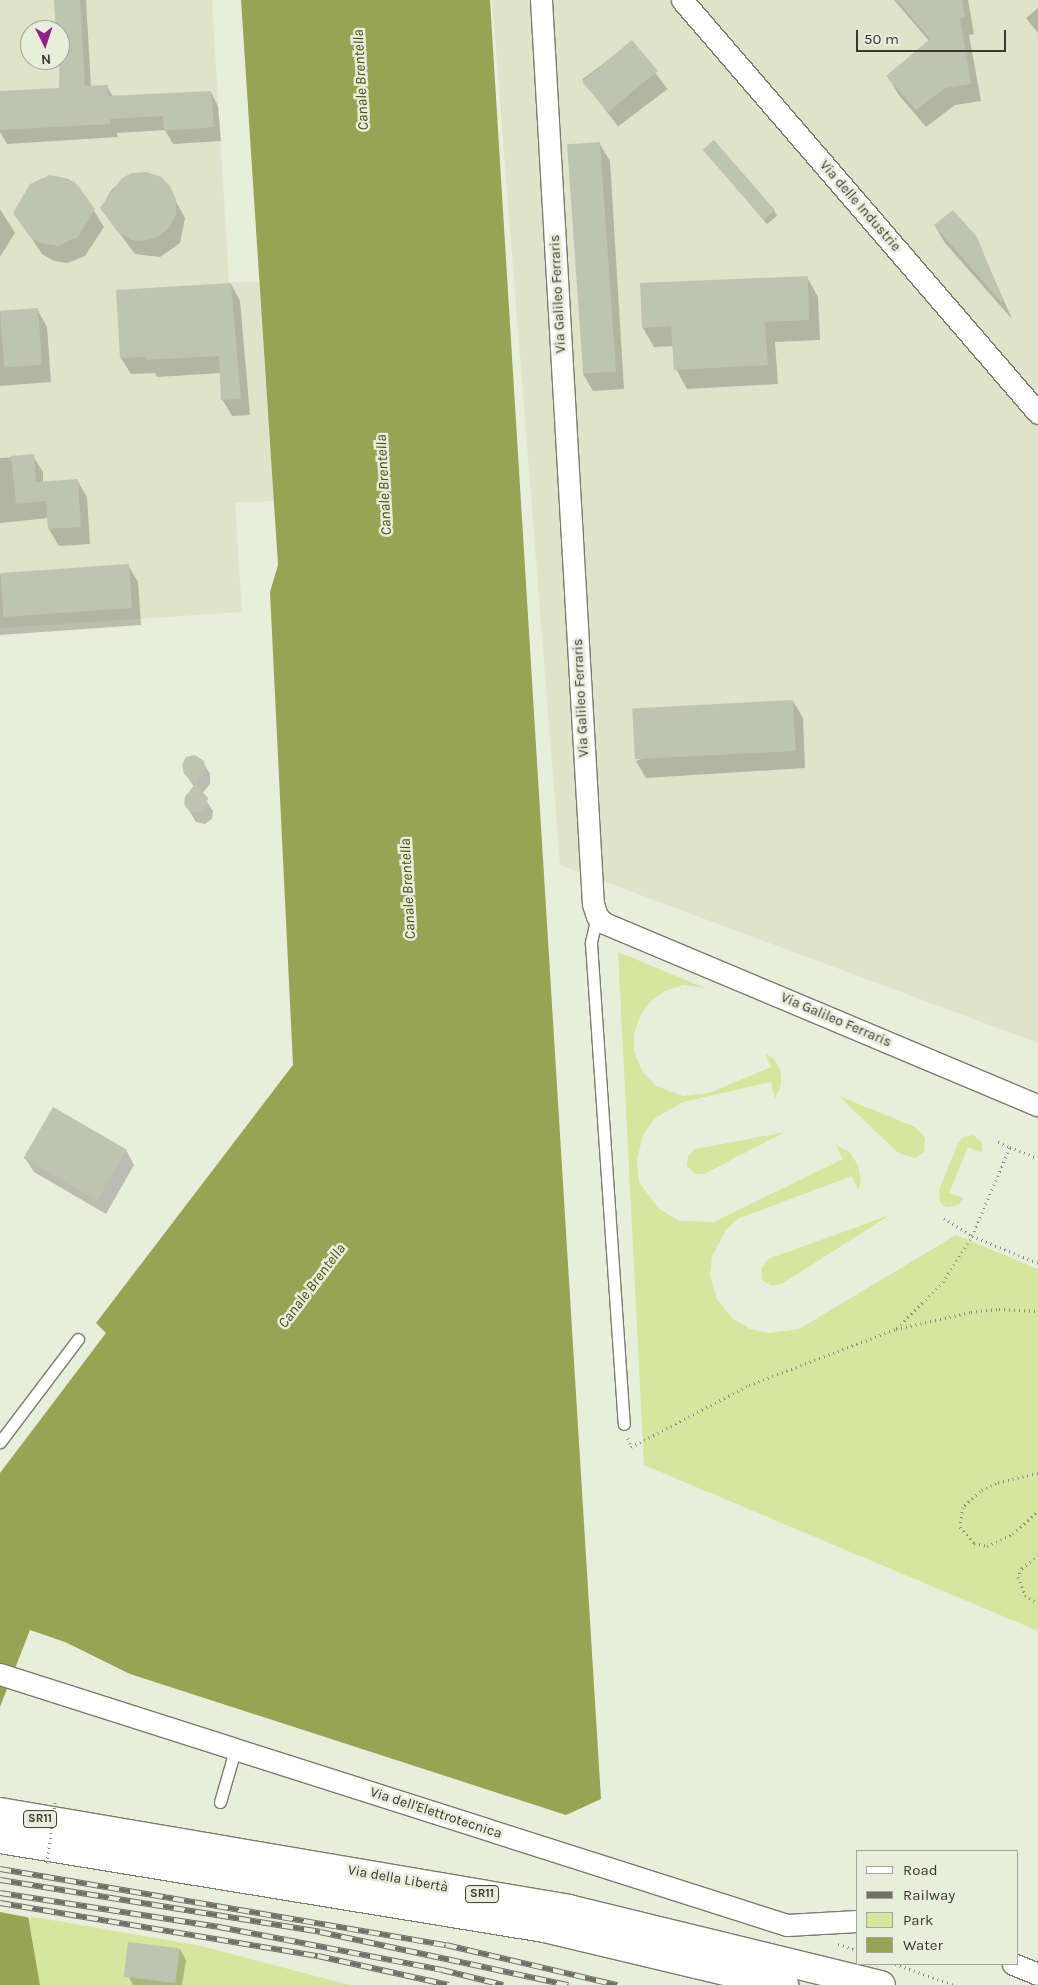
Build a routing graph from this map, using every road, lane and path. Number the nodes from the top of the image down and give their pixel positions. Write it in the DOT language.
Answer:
graph roads {
  1 [pos="541,0"];
  2 [pos="682,0"];
  3 [pos="1038,413"];
  4 [pos="597,916"];
  5 [pos="1038,1105"];
  6 [pos="998,1142"];
  7 [pos="1010,1147"];
  8 [pos="1038,1158"];
  9 [pos="944,1218"];
  10 [pos="972,1236"];
  11 [pos="1038,1263"];
  12 [pos="1038,1311"];
  13 [pos="896,1329"];
  14 [pos="78,1338"];
  15 [pos="624,1424"];
  16 [pos="643,1439"];
  17 [pos="0,1442"];
  18 [pos="1038,1473"];
  19 [pos="1038,1510"];
  20 [pos="1038,1555"];
  21 [pos="1038,1603"];
  22 [pos="9,1677"];
  23 [pos="235,1750"];
  24 [pos="220,1802"];
  25 [pos="55,1803"];
  26 [pos="0,1812"];
  27 [pos="78,1838"];
  28 [pos="0,1839"];
  29 [pos="48,1863"];
  30 [pos="856,1921"];
  31 [pos="898,1965"];
  32 [pos="1016,1965"];
  33 [pos="1038,1974"];
  34 [pos="784,1985"];
  35 [pos="881,1985"];
  36 [pos="954,1985"];
  1 -- 4 [label="street, Via Galileo Ferraris"];
  2 -- 3 [label="street, Via delle Industrie"];
  4 -- 5 [label="street, Via Galileo Ferraris"];
  4 -- 15 [label="lane"];
  6 -- 7 [label="path"];
  7 -- 8 [label="path"];
  7 -- 10 [label="path"];
  9 -- 10 [label="path"];
  10 -- 11 [label="path"];
  10 -- 13 [label="path"];
  12 -- 13 [label="path"];
  13 -- 16 [label="path"];
  14 -- 17 [label="lane"];
  18 -- 19 [label="path"];
  20 -- 21 [label="path"];
  22 -- 23 [label="street, Via dell'Elettrotecnica"];
  23 -- 24 [label="lane"];
  23 -- 30 [label="street, Via dell'Elettrotecnica"];
  25 -- 29 [label="path, bridge"];
  26 -- 27 [label="highway, Via della Libertà / SR11"];
  27 -- 28 [label="highway, Via della Libertà / SR11"];
  27 -- 34 [label="highway, Via della Libertà / SR11"];
  27 -- 35 [label="highway, Via della Libertà / SR11"];
  31 -- 36 [label="path"];
  32 -- 33 [label="street"];
}
